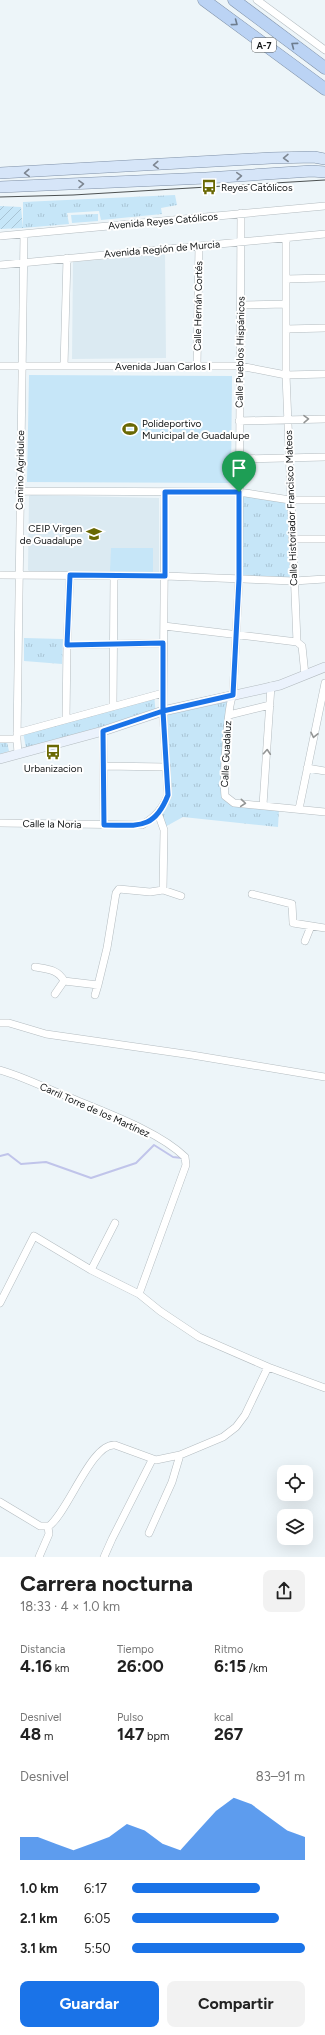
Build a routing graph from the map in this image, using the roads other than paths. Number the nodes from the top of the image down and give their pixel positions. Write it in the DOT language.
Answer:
graph roads {
  1 [pos="204,0"];
  2 [pos="234,0"];
  3 [pos="257,0"];
  4 [pos="325,50"];
  5 [pos="325,68"];
  6 [pos="325,89"];
  7 [pos="325,159"];
  8 [pos="325,172"];
  9 [pos="0,173"];
  10 [pos="0,187"];
  11 [pos="325,206"];
  12 [pos="241,213"];
  13 [pos="24,234"];
  14 [pos="325,234"];
  15 [pos="0,236"];
  16 [pos="286,238"];
  17 [pos="241,242"];
  18 [pos="199,246"];
  19 [pos="67,258"];
  20 [pos="23,262"];
  21 [pos="0,265"];
  22 [pos="325,278"];
  23 [pos="286,279"];
  24 [pos="286,304"];
  25 [pos="241,305"];
  26 [pos="325,328"];
  27 [pos="286,329"];
  28 [pos="0,366"];
  29 [pos="22,366"];
  30 [pos="64,366"];
  31 [pos="197,366"];
  32 [pos="240,366"];
  33 [pos="325,374"];
  34 [pos="286,375"];
  35 [pos="325,419"];
  36 [pos="288,420"];
  37 [pos="239,421"];
  38 [pos="289,458"];
  39 [pos="325,458"];
  40 [pos="239,459"];
  41 [pos="19,491"];
  42 [pos="165,492"];
  43 [pos="239,492"];
  44 [pos="290,500"];
  45 [pos="325,500"];
  46 [pos="292,539"];
  47 [pos="325,539"];
  48 [pos="0,575"];
  49 [pos="19,575"];
  50 [pos="70,575"];
  51 [pos="114,576"];
  52 [pos="165,576"];
  53 [pos="239,579"];
  54 [pos="325,579"];
  55 [pos="294,581"];
  56 [pos="164,626"];
  57 [pos="236,634"];
  58 [pos="297,642"];
  59 [pos="163,643"];
  60 [pos="114,644"];
  61 [pos="67,645"];
  62 [pos="325,667"];
  63 [pos="305,675"];
  64 [pos="325,683"];
  65 [pos="271,686"];
  66 [pos="163,693"];
  67 [pos="233,695"];
  68 [pos="270,705"];
  69 [pos="113,706"];
  70 [pos="163,711"];
  71 [pos="228,715"];
  72 [pos="66,719"];
  73 [pos="103,731"];
  74 [pos="17,736"];
  75 [pos="0,739"];
  76 [pos="18,754"];
  77 [pos="0,759"];
  78 [pos="104,766"];
  79 [pos="166,767"];
  80 [pos="307,768"];
  81 [pos="325,771"];
  82 [pos="263,805"];
  83 [pos="299,809"];
  84 [pos="325,812"];
  85 [pos="158,813"];
  86 [pos="0,823"];
  87 [pos="104,825"];
  88 [pos="163,890"];
  89 [pos="252,894"];
  90 [pos="181,896"];
  91 [pos="311,926"];
  92 [pos="325,928"];
  93 [pos="305,941"];
  94 [pos="34,967"];
  95 [pos="64,981"];
  96 [pos="98,985"];
  97 [pos="55,994"];
  98 [pos="95,995"];
  99 [pos="0,1023"];
  100 [pos="0,1070"];
  101 [pos="325,1077"];
  102 [pos="115,1223"];
  103 [pos="91,1270"];
  104 [pos="139,1294"];
  105 [pos="0,1303"];
  106 [pos="268,1367"];
  107 [pos="325,1388"];
  108 [pos="180,1454"];
  109 [pos="152,1460"];
  110 [pos="0,1502"];
  111 [pos="48,1527"];
  112 [pos="148,1533"];
  113 [pos="39,1557"];
  114 [pos="104,1557"];
  1 -- 6 [label="highway, A-7, one-way"];
  5 -- 2 [label="highway, A-7, one-way"];
  3 -- 4 [label="street"];
  7 -- 9 [label="main road, one-way"];
  10 -- 8 [label="main road, one-way"];
  11 -- 12 [label="street, Avenida Reyes Católicos"];
  12 -- 13 [label="street, Avenida Reyes Católicos"];
  12 -- 17 [label="street, Calle Pueblos Hispánicos"];
  13 -- 15 [label="street, Avenida Reyes Católicos"];
  13 -- 20 [label="street, Camino Agridulce"];
  14 -- 16 [label="street, Avenida Región de Murcia"];
  16 -- 17 [label="street, Avenida Región de Murcia"];
  16 -- 23 [label="street, Calle Historiador Francisco Mateos"];
  17 -- 18 [label="street, Avenida Región de Murcia"];
  17 -- 25 [label="street, Calle Pueblos Hispánicos"];
  18 -- 19 [label="street, Avenida Región de Murcia"];
  18 -- 31 [label="street, Calle Hernán Cortés"];
  19 -- 20 [label="street, Avenida Región de Murcia"];
  19 -- 30 [label="street"];
  20 -- 21 [label="street, Avenida Región de Murcia"];
  20 -- 29 [label="street, Camino Agridulce"];
  22 -- 23 [label="street"];
  23 -- 24 [label="street, Calle Historiador Francisco Mateos"];
  24 -- 25 [label="street"];
  24 -- 27 [label="street, Calle Historiador Francisco Mateos"];
  25 -- 32 [label="street, Calle Pueblos Hispánicos"];
  26 -- 27 [label="street"];
  27 -- 34 [label="street, Calle Historiador Francisco Mateos"];
  28 -- 29 [label="street, Avenida Juan Carlos I"];
  29 -- 30 [label="street, Avenida Juan Carlos I"];
  29 -- 41 [label="street, Camino Agridulce"];
  30 -- 31 [label="street, Avenida Juan Carlos I"];
  31 -- 32 [label="street, Avenida Juan Carlos I"];
  32 -- 34 [label="street, Avenida Juan Carlos I"];
  32 -- 37 [label="street, Calle Pueblos Hispánicos"];
  33 -- 34 [label="street, Avenida Juan Carlos I"];
  34 -- 36 [label="street, Calle Historiador Francisco Mateos"];
  36 -- 35 [label="street, one-way"];
  36 -- 37 [label="street"];
  36 -- 38 [label="street, Calle Historiador Francisco Mateos"];
  37 -- 40 [label="street, Calle Pueblos Hispánicos"];
  38 -- 39 [label="street"];
  38 -- 40 [label="street"];
  38 -- 44 [label="street, Calle Historiador Francisco Mateos"];
  40 -- 43 [label="street, Calle Pueblos Hispánicos"];
  41 -- 42 [label="street"];
  41 -- 49 [label="street, Camino Agridulce"];
  42 -- 43 [label="street"];
  42 -- 52 [label="street"];
  43 -- 44 [label="street"];
  43 -- 53 [label="street, Calle Pueblos Hispánicos"];
  44 -- 45 [label="street"];
  44 -- 46 [label="street, Calle Historiador Francisco Mateos"];
  46 -- 47 [label="street"];
  46 -- 55 [label="street, Calle Historiador Francisco Mateos"];
  48 -- 49 [label="street"];
  49 -- 50 [label="street"];
  49 -- 74 [label="street, Camino Agridulce"];
  50 -- 51 [label="street"];
  50 -- 61 [label="street"];
  51 -- 52 [label="street"];
  51 -- 60 [label="street"];
  52 -- 53 [label="street"];
  52 -- 56 [label="street"];
  53 -- 55 [label="street"];
  53 -- 57 [label="street, Calle Pueblos Hispánicos"];
  54 -- 55 [label="street"];
  55 -- 58 [label="street, Calle Historiador Francisco Mateos"];
  56 -- 57 [label="street"];
  56 -- 59 [label="street"];
  57 -- 58 [label="street"];
  57 -- 67 [label="street, Calle Guadaluz"];
  58 -- 63 [label="street, Calle Historiador Francisco Mateos"];
  59 -- 60 [label="street"];
  59 -- 66 [label="street"];
  60 -- 61 [label="street"];
  60 -- 69 [label="street"];
  61 -- 72 [label="street"];
  62 -- 63 [label="main road"];
  63 -- 65 [label="main road"];
  64 -- 80 [label="street, one-way"];
  65 -- 67 [label="main road"];
  65 -- 68 [label="street"];
  66 -- 69 [label="street"];
  66 -- 70 [label="street"];
  67 -- 70 [label="main road"];
  67 -- 71 [label="street, Calle Guadaluz"];
  68 -- 71 [label="street"];
  82 -- 68 [label="street, one-way"];
  69 -- 72 [label="street"];
  70 -- 73 [label="main road"];
  70 -- 79 [label="street"];
  71 -- 82 [label="street, Calle Guadaluz, one-way"];
  72 -- 74 [label="street"];
  73 -- 76 [label="main road"];
  73 -- 78 [label="street"];
  74 -- 75 [label="street"];
  74 -- 76 [label="street, Camino Agridulce"];
  76 -- 77 [label="main road"];
  78 -- 79 [label="street"];
  78 -- 87 [label="street"];
  79 -- 85 [label="street"];
  80 -- 81 [label="street"];
  80 -- 83 [label="street"];
  82 -- 83 [label="street"];
  83 -- 84 [label="street"];
  85 -- 87 [label="street, Calle la Noria"];
  85 -- 88 [label="street"];
  86 -- 87 [label="street, Calle la Noria"];
  88 -- 90 [label="street"];
  88 -- 96 [label="street"];
  89 -- 91 [label="street"];
  91 -- 92 [label="street"];
  91 -- 93 [label="street"];
  94 -- 95 [label="street"];
  95 -- 96 [label="street"];
  95 -- 97 [label="street"];
  96 -- 98 [label="street"];
  99 -- 101 [label="street"];
  100 -- 104 [label="street, Carril Torre de los Martínez"];
  102 -- 103 [label="street"];
  103 -- 104 [label="street"];
  103 -- 105 [label="street"];
  104 -- 106 [label="street"];
  106 -- 107 [label="street"];
  106 -- 108 [label="street"];
  108 -- 109 [label="street"];
  108 -- 112 [label="street"];
  109 -- 111 [label="street"];
  109 -- 114 [label="street"];
  110 -- 111 [label="street"];
  111 -- 113 [label="street"];
}
